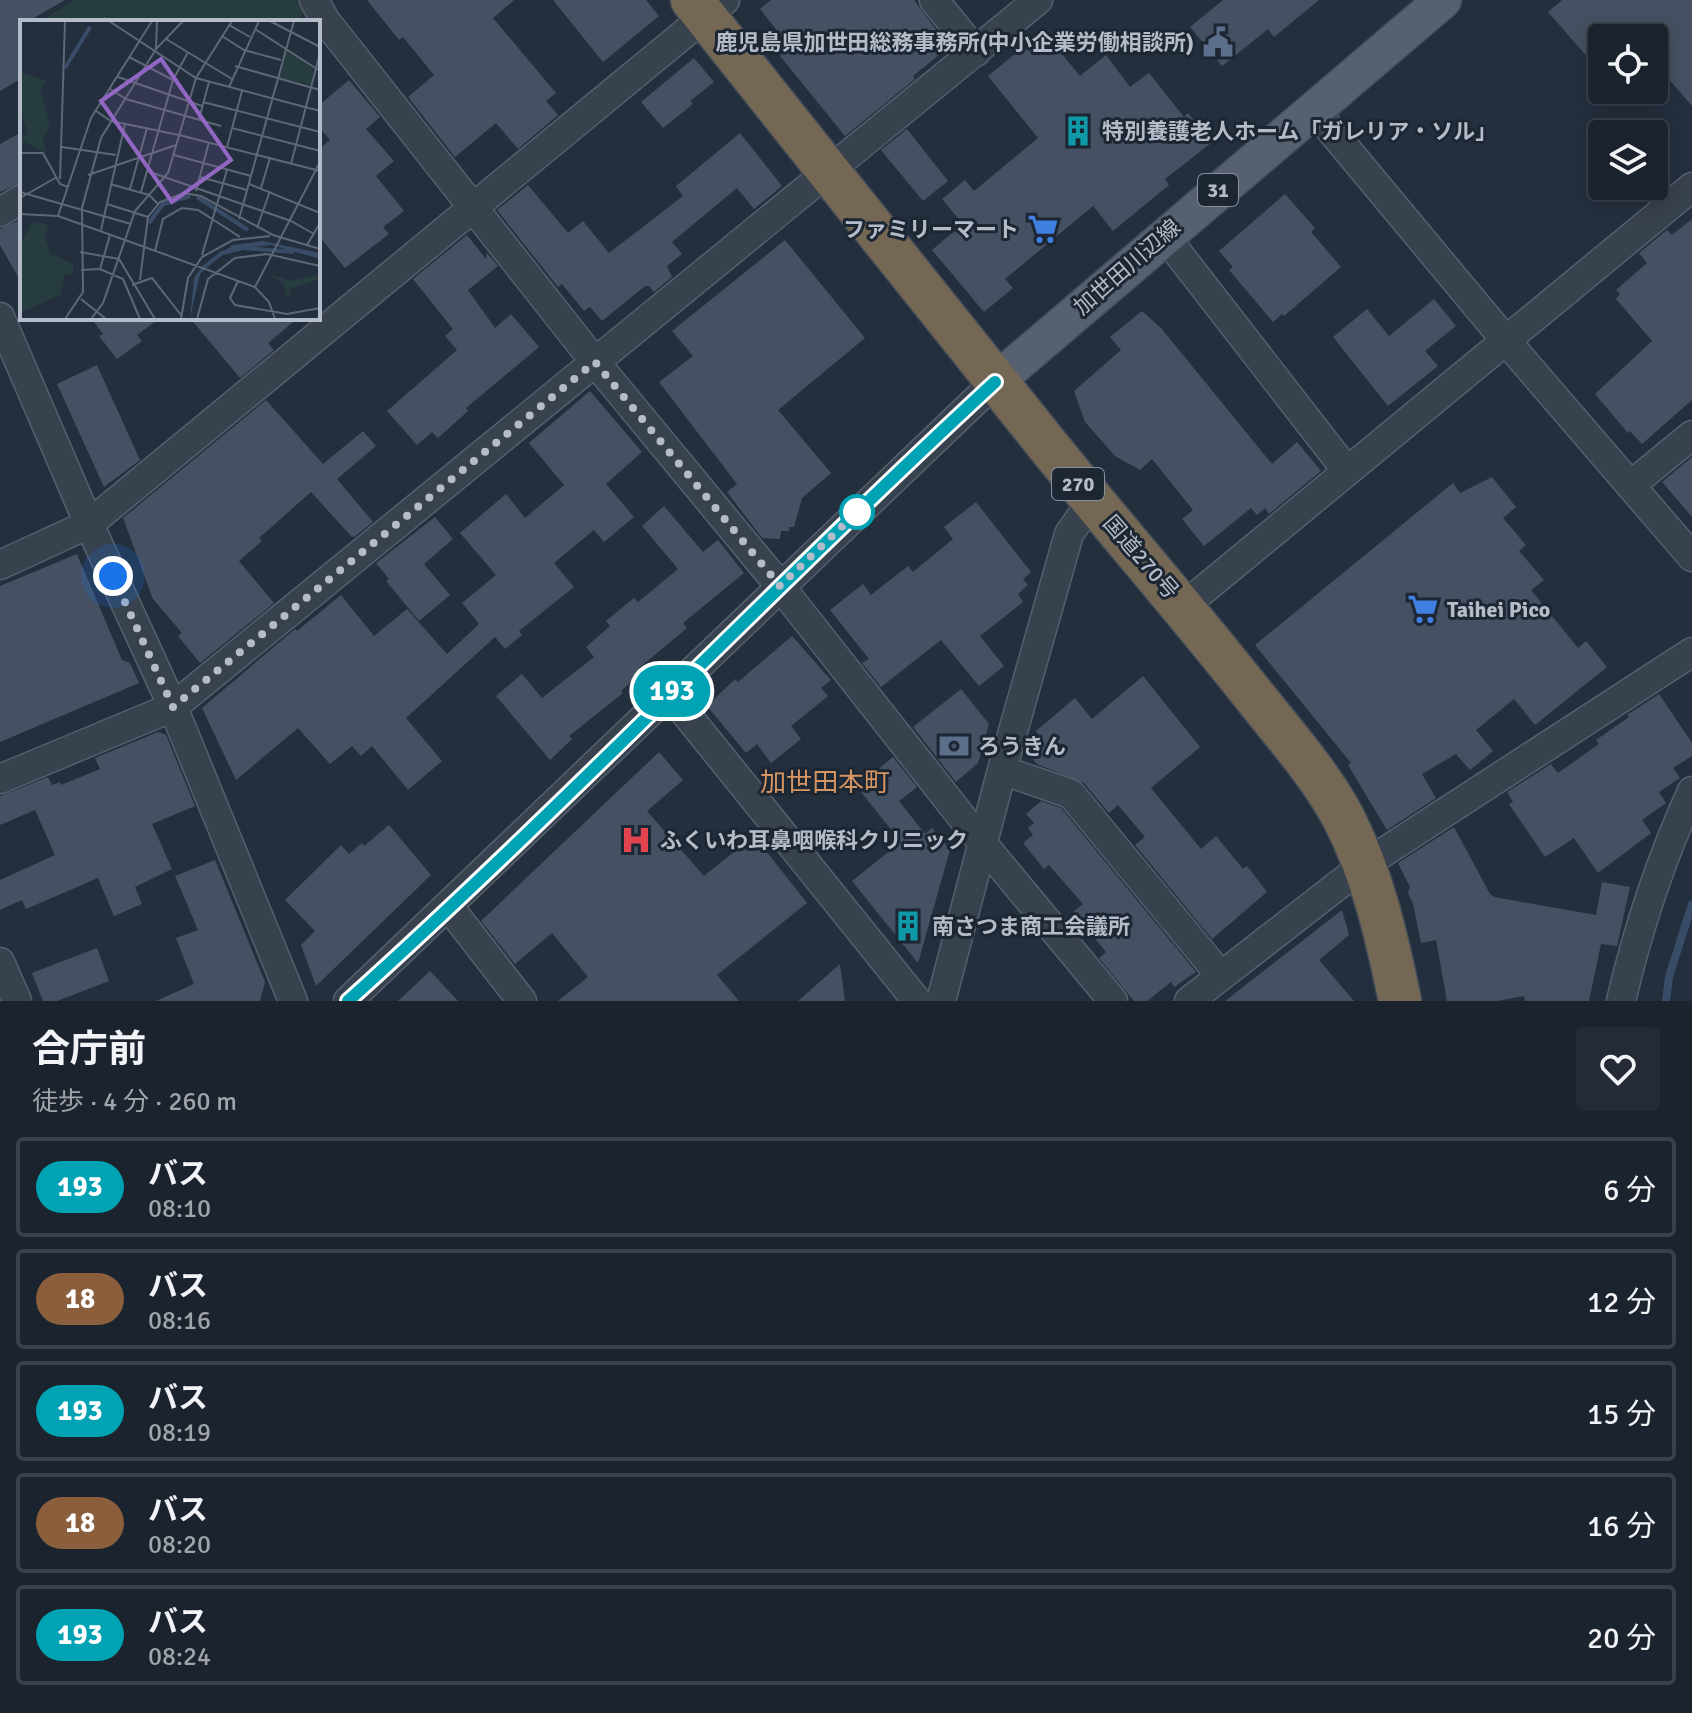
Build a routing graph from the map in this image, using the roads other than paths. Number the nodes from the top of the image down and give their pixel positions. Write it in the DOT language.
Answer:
graph roads {
  1 [pos="934,0"];
  2 [pos="1038,0"];
  3 [pos="1443,0"];
  4 [pos="707,5"];
  5 [pos="319,15"];
  6 [pos="976,52"];
  7 [pos="1314,110"];
  8 [pos="829,172"];
  9 [pos="1692,187"];
  10 [pos="20,200"];
  11 [pos="471,208"];
  12 [pos="0,212"];
  13 [pos="1164,235"];
  14 [pos="0,317"];
  15 [pos="1507,342"];
  16 [pos="595,362"];
  17 [pos="995,382"];
  18 [pos="1692,435"];
  19 [pos="1347,471"];
  20 [pos="1631,485"];
  21 [pos="1092,501"];
  22 [pos="89,524"];
  23 [pos="1692,557"];
  24 [pos="0,565"];
  25 [pos="780,586"];
  26 [pos="1184,606"];
  27 [pos="1692,652"];
  28 [pos="670,694"];
  29 [pos="173,707"];
  30 [pos="1002,770"];
  31 [pos="0,779"];
  32 [pos="1692,791"];
  33 [pos="983,844"];
  34 [pos="1364,865"];
  35 [pos="449,907"];
  36 [pos="0,962"];
  37 [pos="1221,976"];
  38 [pos="17,1001"];
  39 [pos="293,1001"];
  40 [pos="348,1001"];
  41 [pos="522,1001"];
  42 [pos="917,1001"];
  43 [pos="941,1001"];
  44 [pos="1113,1001"];
  45 [pos="1189,1001"];
  46 [pos="1400,1001"];
  47 [pos="1621,1001"];
  1 -- 6 [label="street"];
  2 -- 6 [label="street"];
  3 -- 7 [label="main road, 加世田川辺線 / 31"];
  4 -- 8 [label="highway, 国道270号 / 270"];
  4 -- 11 [label="street"];
  5 -- 11 [label="street"];
  6 -- 8 [label="street"];
  7 -- 13 [label="main road, 加世田川辺線 / 31"];
  7 -- 15 [label="street"];
  8 -- 16 [label="street"];
  8 -- 17 [label="highway, 国道270号 / 270"];
  9 -- 15 [label="street"];
  10 -- 12 [label="street"];
  11 -- 16 [label="street"];
  11 -- 22 [label="street"];
  13 -- 17 [label="main road, 加世田川辺線 / 31"];
  13 -- 19 [label="street"];
  14 -- 22 [label="street"];
  15 -- 19 [label="street"];
  15 -- 20 [label="street"];
  16 -- 25 [label="street"];
  16 -- 29 [label="street"];
  17 -- 21 [label="highway, 国道270号 / 270"];
  17 -- 25 [label="street"];
  18 -- 20 [label="street"];
  19 -- 26 [label="street"];
  20 -- 23 [label="street"];
  21 -- 26 [label="highway, 国道270号 / 270"];
  21 -- 30 [label="street"];
  22 -- 24 [label="street"];
  22 -- 29 [label="street"];
  25 -- 28 [label="street"];
  25 -- 33 [label="street"];
  26 -- 34 [label="highway, 国道270号 / 270"];
  27 -- 34 [label="street"];
  28 -- 35 [label="street"];
  28 -- 42 [label="street"];
  29 -- 31 [label="street"];
  29 -- 39 [label="street"];
  30 -- 33 [label="street"];
  30 -- 37 [label="street"];
  32 -- 47 [label="street"];
  33 -- 43 [label="street"];
  33 -- 44 [label="street"];
  34 -- 37 [label="street"];
  34 -- 46 [label="highway, 国道270号 / 270"];
  35 -- 40 [label="street"];
  35 -- 41 [label="street"];
  36 -- 38 [label="street"];
  37 -- 45 [label="street"];
}
